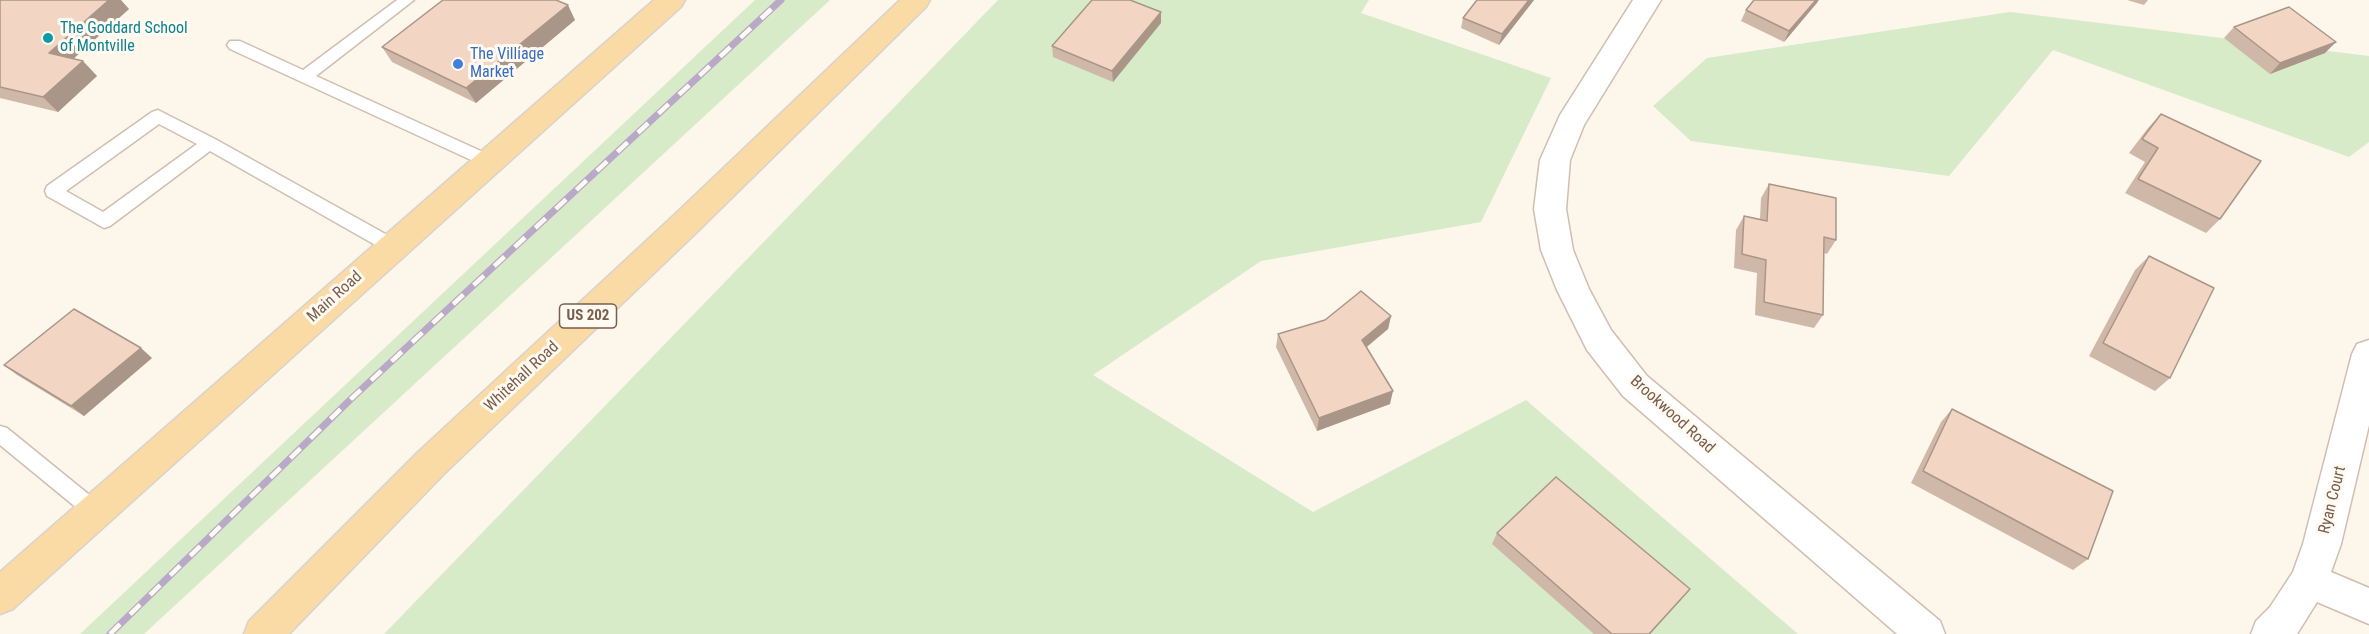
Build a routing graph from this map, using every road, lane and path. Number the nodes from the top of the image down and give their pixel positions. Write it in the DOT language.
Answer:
graph roads {
  1 [pos="407,0"];
  2 [pos="671,0"];
  3 [pos="916,0"];
  4 [pos="1647,0"];
  5 [pos="236,45"];
  6 [pos="304,77"];
  7 [pos="209,144"];
  8 [pos="488,161"];
  9 [pos="392,246"];
  10 [pos="2369,354"];
  11 [pos="0,434"];
  12 [pos="96,512"];
  13 [pos="2309,581"];
  14 [pos="0,596"];
  15 [pos="2369,606"];
  16 [pos="263,634"];
  17 [pos="1926,634"];
  18 [pos="2270,634"];
  1 -- 6 [label="lane"];
  2 -- 8 [label="main road, Main Road"];
  3 -- 16 [label="main road, Whitehall Road / US 202"];
  4 -- 17 [label="street, Brookwood Road"];
  5 -- 6 [label="lane"];
  6 -- 8 [label="lane"];
  7 -- 7 [label="lane"];
  7 -- 9 [label="lane"];
  8 -- 9 [label="main road, Main Road"];
  9 -- 12 [label="main road, Main Road"];
  10 -- 13 [label="street, Ryan Court"];
  11 -- 12 [label="lane"];
  12 -- 14 [label="main road, Main Road"];
  13 -- 15 [label="street"];
  13 -- 18 [label="street, Ryan Court"];
}
